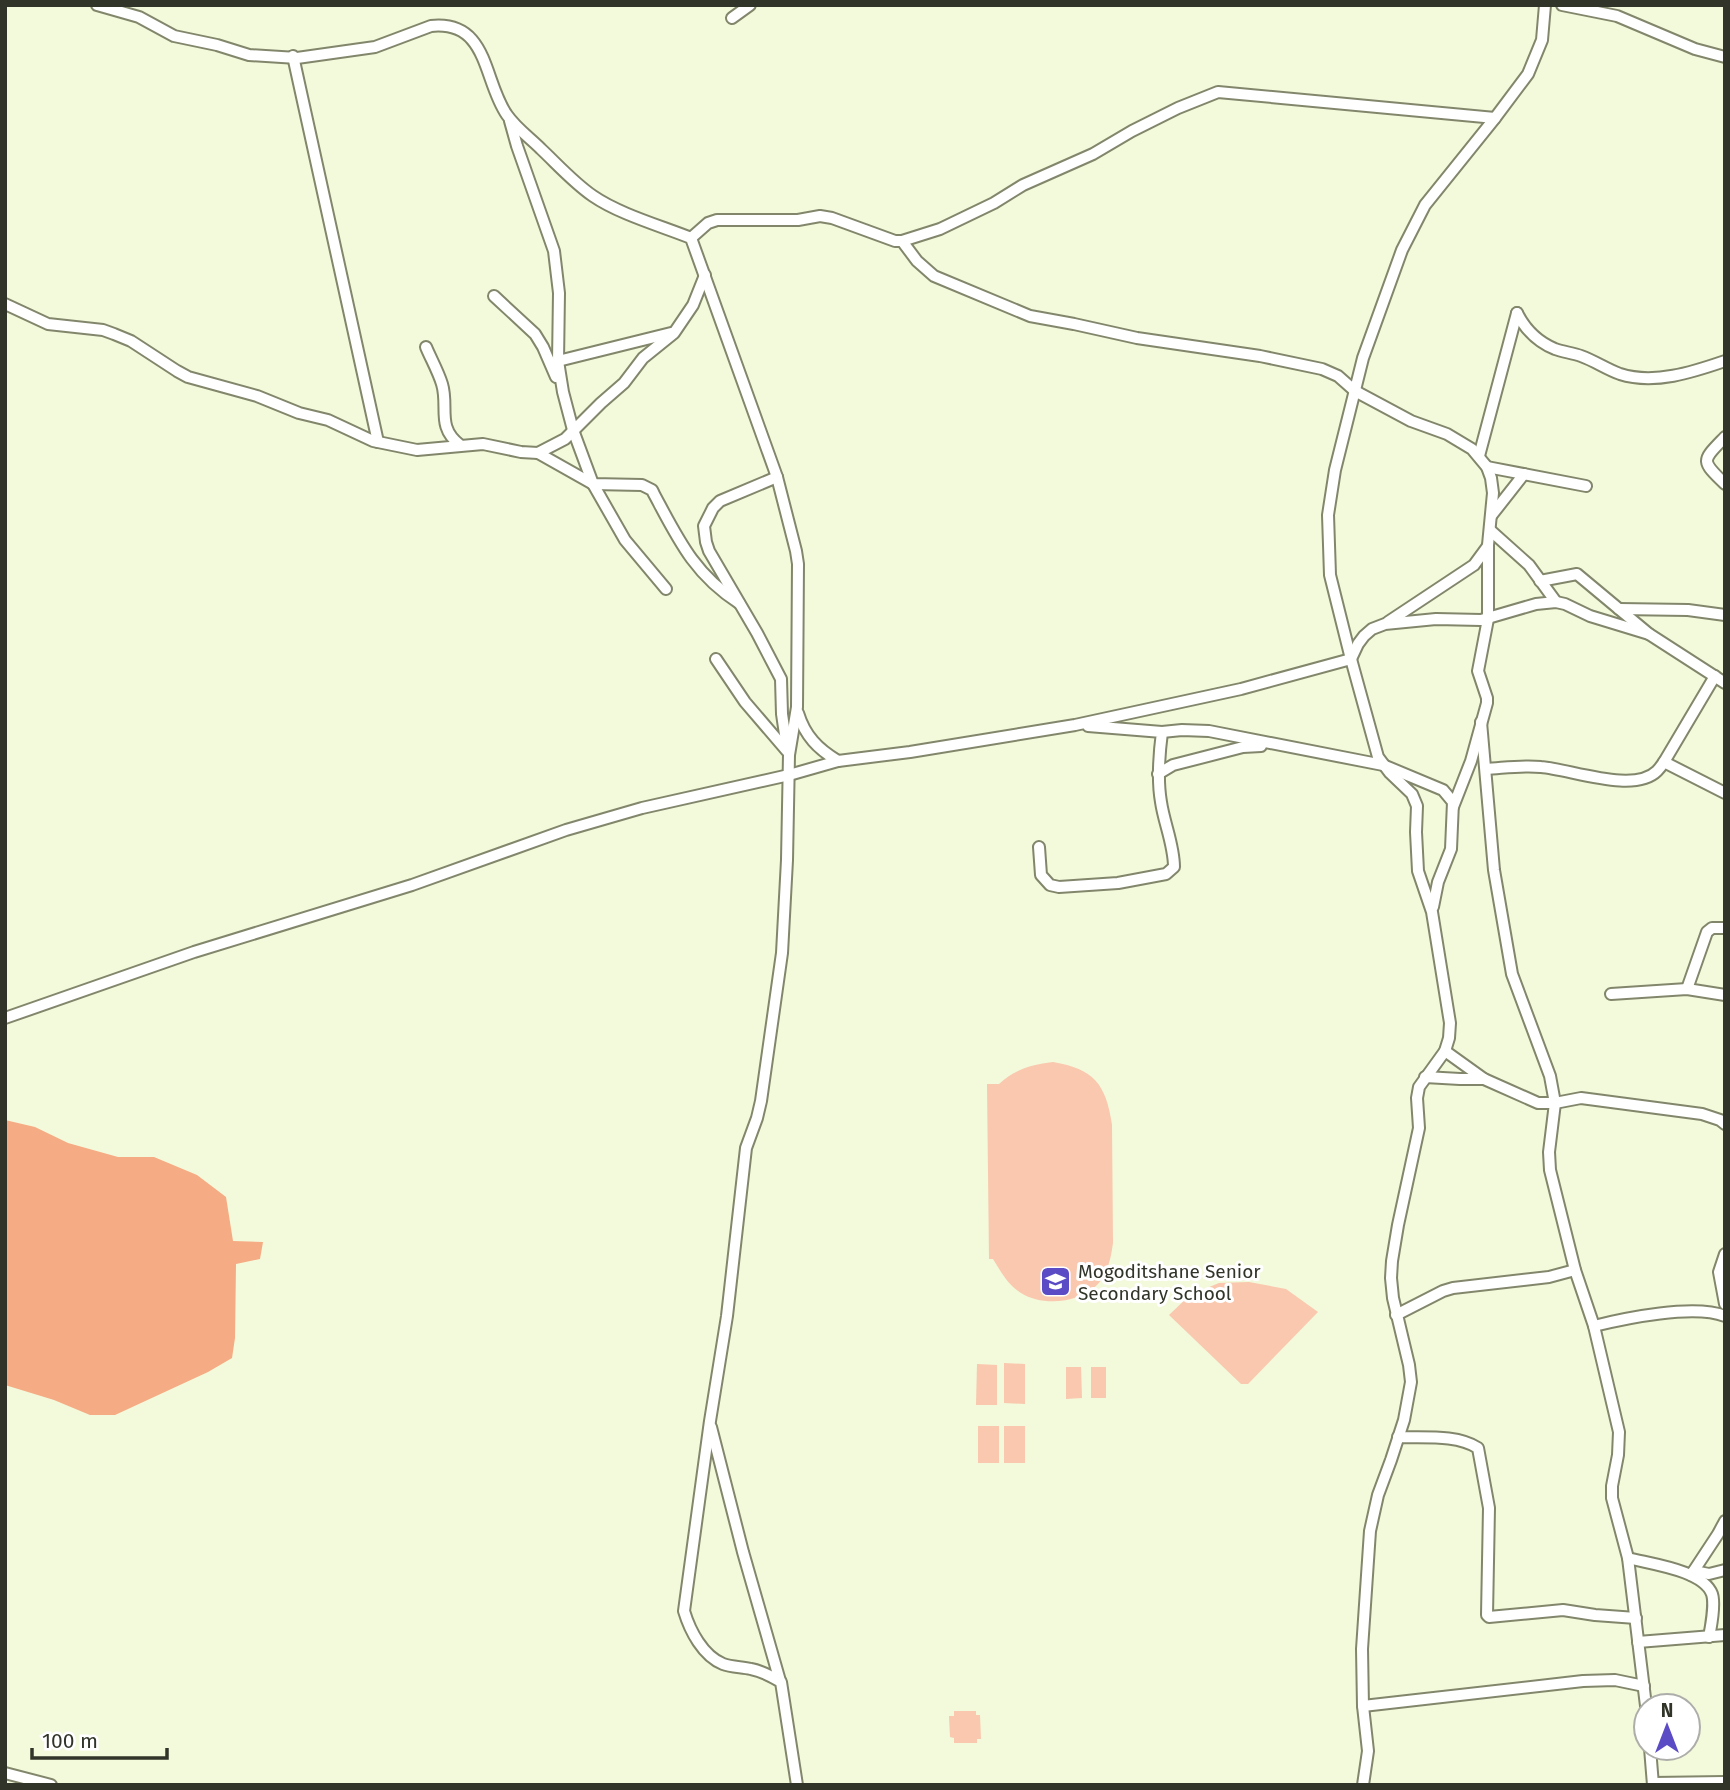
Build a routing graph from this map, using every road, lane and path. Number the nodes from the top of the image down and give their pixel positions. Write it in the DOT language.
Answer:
graph roads {
  1 [pos="97,5"];
  2 [pos="750,5"];
  3 [pos="1545,5"];
  4 [pos="1562,5"];
  5 [pos="732,18"];
  6 [pos="293,56"];
  7 [pos="1725,57"];
  8 [pos="509,118"];
  9 [pos="1495,118"];
  10 [pos="691,238"];
  11 [pos="902,241"];
  12 [pos="705,275"];
  13 [pos="494,296"];
  14 [pos="5,304"];
  15 [pos="674,333"];
  16 [pos="426,347"];
  17 [pos="558,361"];
  18 [pos="1725,361"];
  19 [pos="1355,391"];
  20 [pos="563,393"];
  21 [pos="573,430"];
  22 [pos="1725,437"];
  23 [pos="378,442"];
  24 [pos="460,445"];
  25 [pos="538,453"];
  26 [pos="1479,456"];
  27 [pos="1487,467"];
  28 [pos="1524,474"];
  29 [pos="777,477"];
  30 [pos="593,484"];
  31 [pos="1725,484"];
  32 [pos="1586,486"];
  33 [pos="1490,517"];
  34 [pos="1490,531"];
  35 [pos="1488,545"];
  36 [pos="1540,580"];
  37 [pos="666,589"];
  38 [pos="1556,602"];
  39 [pos="739,603"];
  40 [pos="1619,609"];
  41 [pos="1725,615"];
  42 [pos="1488,619"];
  43 [pos="1385,624"];
  44 [pos="1649,634"];
  45 [pos="716,659"];
  46 [pos="1351,659"];
  47 [pos="1715,676"];
  48 [pos="781,679"];
  49 [pos="1725,683"];
  50 [pos="797,707"];
  51 [pos="1481,722"];
  52 [pos="1075,725"];
  53 [pos="1162,732"];
  54 [pos="1277,745"];
  55 [pos="788,753"];
  56 [pos="838,761"];
  57 [pos="1664,762"];
  58 [pos="1384,765"];
  59 [pos="1486,769"];
  60 [pos="1158,774"];
  61 [pos="789,775"];
  62 [pos="1725,793"];
  63 [pos="1453,807"];
  64 [pos="1040,847"];
  65 [pos="1432,912"];
  66 [pos="1725,928"];
  67 [pos="1687,989"];
  68 [pos="1611,994"];
  69 [pos="1725,995"];
  70 [pos="5,1018"];
  71 [pos="1444,1051"];
  72 [pos="1425,1076"];
  73 [pos="1484,1079"];
  74 [pos="1555,1103"];
  75 [pos="1725,1125"];
  76 [pos="1725,1254"];
  77 [pos="1575,1270"];
  78 [pos="1725,1304"];
  79 [pos="1396,1314"];
  80 [pos="1725,1316"];
  81 [pos="1594,1326"];
  82 [pos="710,1421"];
  83 [pos="1398,1437"];
  84 [pos="1725,1521"];
  85 [pos="1628,1558"];
  86 [pos="1725,1570"];
  87 [pos="1692,1573"];
  88 [pos="1636,1618"];
  89 [pos="1725,1635"];
  90 [pos="1709,1637"];
  91 [pos="1638,1642"];
  92 [pos="780,1681"];
  93 [pos="1644,1686"];
  94 [pos="1645,1692"];
  95 [pos="1363,1706"];
  96 [pos="1651,1762"];
  97 [pos="5,1773"];
  98 [pos="1725,1782"];
  99 [pos="1653,1784"];
  100 [pos="51,1785"];
  101 [pos="797,1785"];
  102 [pos="1363,1785"];
  1 -- 6 [label="street"];
  2 -- 5 [label="street"];
  3 -- 9 [label="street"];
  4 -- 7 [label="street"];
  6 -- 8 [label="street"];
  6 -- 23 [label="street"];
  8 -- 10 [label="street"];
  8 -- 17 [label="street"];
  9 -- 11 [label="street"];
  9 -- 19 [label="street"];
  10 -- 11 [label="street"];
  10 -- 12 [label="street"];
  11 -- 19 [label="street"];
  12 -- 15 [label="street"];
  12 -- 29 [label="street"];
  13 -- 20 [label="street"];
  14 -- 23 [label="street"];
  15 -- 17 [label="street"];
  15 -- 21 [label="street"];
  16 -- 24 [label="street"];
  17 -- 20 [label="street"];
  18 -- 26 [label="street"];
  19 -- 26 [label="street"];
  19 -- 46 [label="street"];
  20 -- 21 [label="street"];
  21 -- 25 [label="street"];
  21 -- 30 [label="street"];
  22 -- 31 [label="street"];
  23 -- 24 [label="street"];
  24 -- 25 [label="street"];
  25 -- 30 [label="street"];
  26 -- 27 [label="street"];
  27 -- 28 [label="street"];
  27 -- 33 [label="street"];
  28 -- 32 [label="street"];
  28 -- 33 [label="street"];
  29 -- 39 [label="street"];
  29 -- 50 [label="street"];
  30 -- 37 [label="street"];
  30 -- 39 [label="street"];
  33 -- 34 [label="street"];
  34 -- 35 [label="street"];
  34 -- 36 [label="street"];
  35 -- 42 [label="street"];
  35 -- 43 [label="street"];
  36 -- 38 [label="street"];
  36 -- 40 [label="street"];
  38 -- 42 [label="street"];
  38 -- 44 [label="street"];
  39 -- 48 [label="street"];
  40 -- 41 [label="street"];
  40 -- 44 [label="street"];
  42 -- 43 [label="street"];
  42 -- 51 [label="street"];
  43 -- 46 [label="street"];
  44 -- 47 [label="street"];
  45 -- 55 [label="street"];
  46 -- 52 [label="street"];
  46 -- 58 [label="street"];
  47 -- 49 [label="street"];
  47 -- 57 [label="street"];
  48 -- 50 [label="street"];
  48 -- 55 [label="street"];
  50 -- 55 [label="street"];
  50 -- 56 [label="street"];
  51 -- 59 [label="street"];
  51 -- 63 [label="street"];
  52 -- 53 [label="street"];
  52 -- 56 [label="street"];
  53 -- 54 [label="street"];
  53 -- 60 [label="street"];
  54 -- 58 [label="street"];
  54 -- 60 [label="street"];
  55 -- 61 [label="street"];
  56 -- 61 [label="street"];
  57 -- 59 [label="street"];
  57 -- 62 [label="street"];
  58 -- 63 [label="street"];
  58 -- 65 [label="street"];
  59 -- 74 [label="street"];
  60 -- 64 [label="street"];
  61 -- 70 [label="street"];
  61 -- 82 [label="street"];
  63 -- 65 [label="street"];
  65 -- 71 [label="street"];
  66 -- 67 [label="street"];
  67 -- 68 [label="street"];
  67 -- 69 [label="street"];
  71 -- 72 [label="street"];
  71 -- 73 [label="street"];
  72 -- 73 [label="street"];
  72 -- 79 [label="street"];
  73 -- 74 [label="street"];
  74 -- 75 [label="street"];
  74 -- 77 [label="street"];
  76 -- 78 [label="street"];
  77 -- 79 [label="street"];
  77 -- 81 [label="street"];
  79 -- 83 [label="street"];
  80 -- 81 [label="street"];
  81 -- 85 [label="street"];
  82 -- 92 [label="street"];
  82 -- 92 [label="street"];
  83 -- 88 [label="street"];
  83 -- 95 [label="street"];
  84 -- 87 [label="street"];
  85 -- 87 [label="street"];
  85 -- 88 [label="street"];
  86 -- 87 [label="street"];
  87 -- 90 [label="street"];
  88 -- 91 [label="street"];
  89 -- 90 [label="street"];
  90 -- 91 [label="street"];
  91 -- 93 [label="street"];
  92 -- 101 [label="street"];
  93 -- 94 [label="street"];
  93 -- 95 [label="street"];
  95 -- 102 [label="street"];
  96 -- 99 [label="street"];
  97 -- 100 [label="street"];
  98 -- 99 [label="street"];
}
